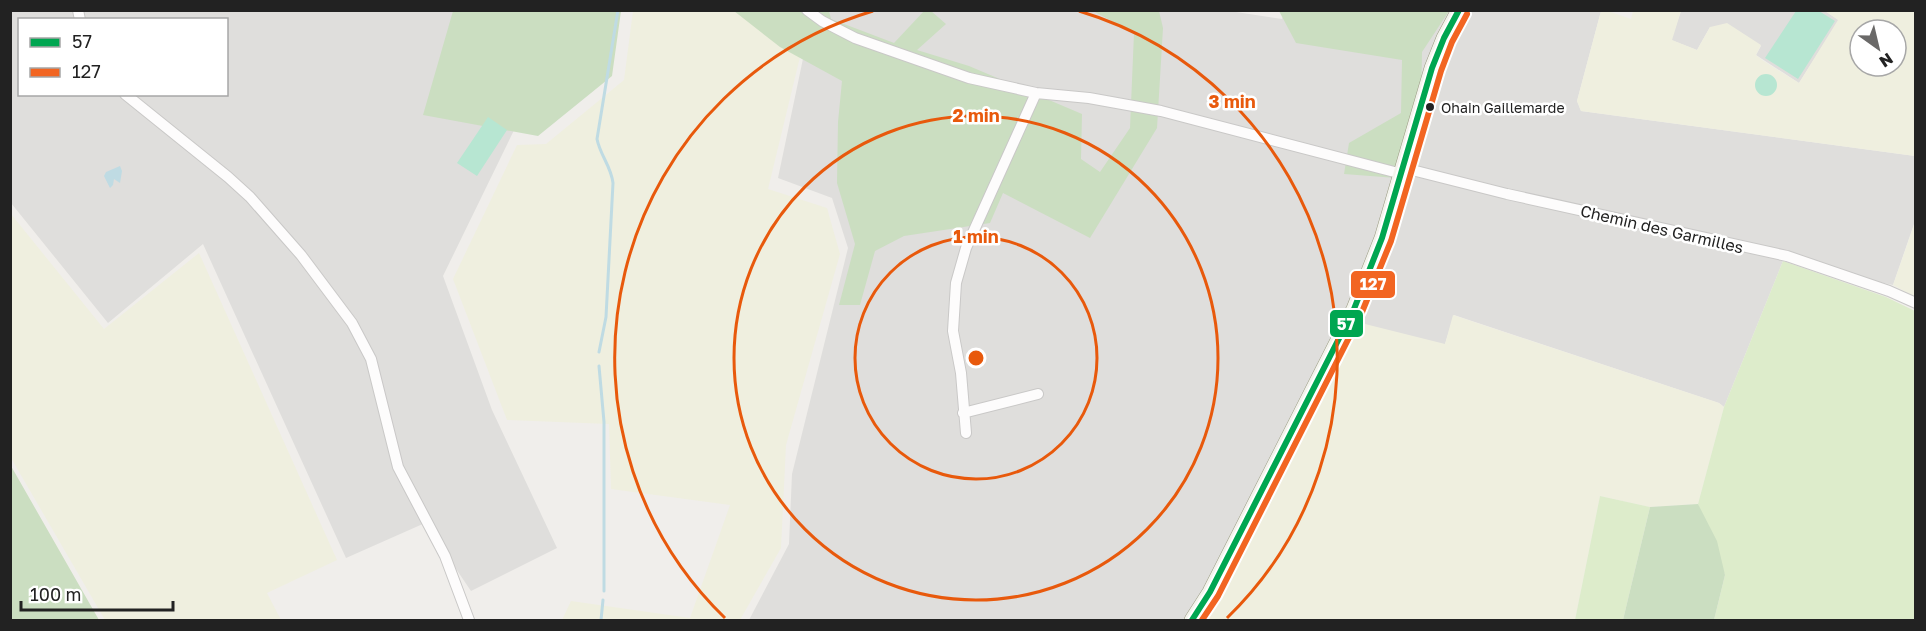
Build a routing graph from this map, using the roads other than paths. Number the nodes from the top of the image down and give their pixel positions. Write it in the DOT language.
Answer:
graph roads {
  1 [pos="807,10"];
  2 [pos="1459,10"];
  3 [pos="1036,93"];
  4 [pos="127,96"];
  5 [pos="1403,171"];
  6 [pos="1916,303"];
  7 [pos="1038,394"];
  8 [pos="963,413"];
  9 [pos="966,433"];
  10 [pos="469,621"];
  11 [pos="1192,621"];
  1 -- 3 [label="street, Chemin des Garmilles"];
  2 -- 5 [label="main road"];
  3 -- 5 [label="street, Chemin des Garmilles"];
  3 -- 8 [label="street"];
  4 -- 10 [label="street"];
  5 -- 6 [label="street, Chemin des Garmilles"];
  5 -- 11 [label="main road"];
  7 -- 8 [label="street"];
  8 -- 9 [label="street"];
}
